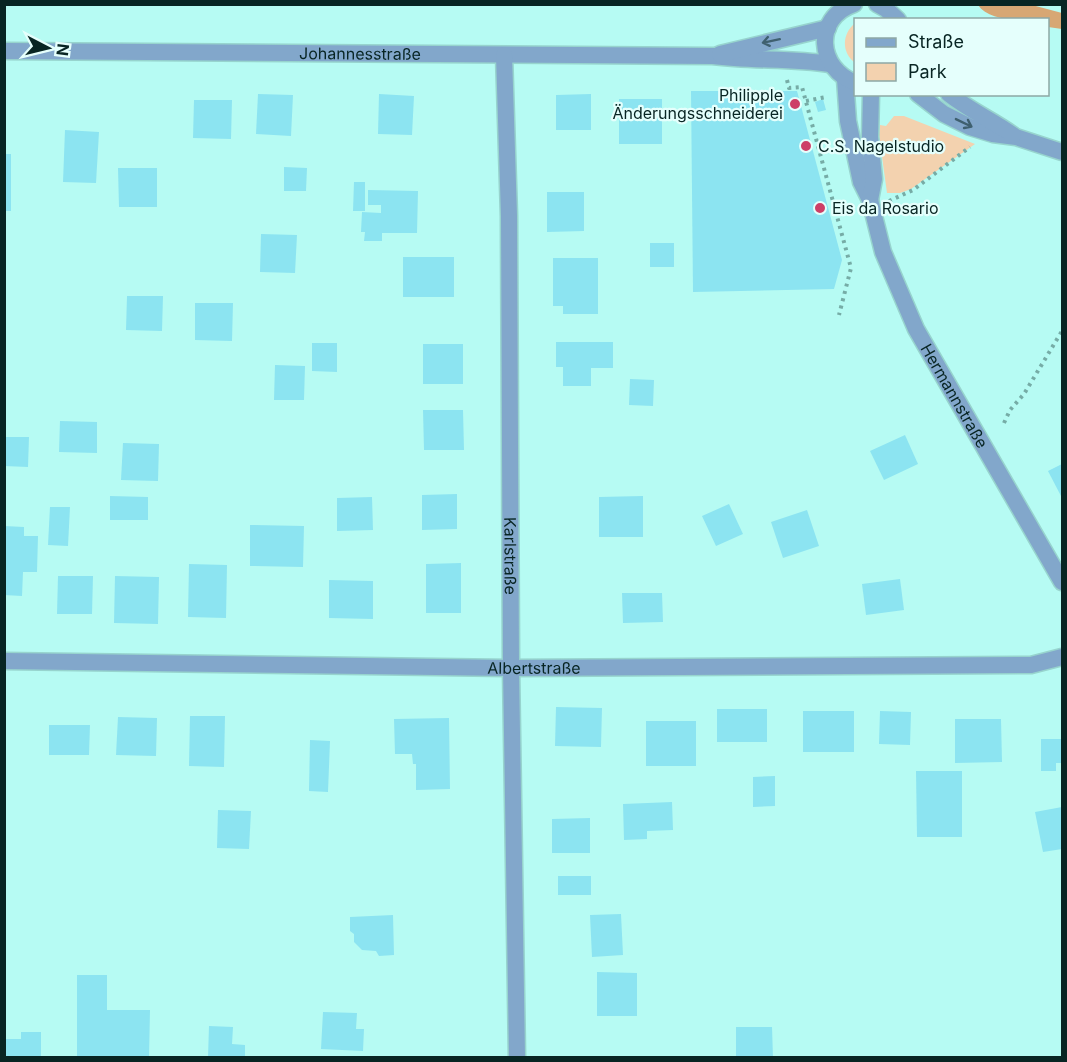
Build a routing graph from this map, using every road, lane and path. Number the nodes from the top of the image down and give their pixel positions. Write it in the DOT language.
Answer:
graph roads {
  1 [pos="854,4"];
  2 [pos="877,5"];
  3 [pos="832,16"];
  4 [pos="896,18"];
  5 [pos="4,51"];
  6 [pos="504,56"];
  7 [pos="713,56"];
  8 [pos="830,64"];
  9 [pos="784,72"];
  10 [pos="850,81"];
  11 [pos="830,96"];
  12 [pos="871,96"];
  13 [pos="921,96"];
  14 [pos="951,96"];
  15 [pos="806,101"];
  16 [pos="1016,137"];
  17 [pos="977,141"];
  18 [pos="1062,152"];
  19 [pos="871,203"];
  20 [pos="839,315"];
  21 [pos="1062,331"];
  22 [pos="1004,423"];
  23 [pos="1062,582"];
  24 [pos="1062,657"];
  25 [pos="4,662"];
  26 [pos="511,668"];
  27 [pos="517,1058"];
  1 -- 3 [label="street"];
  2 -- 4 [label="street"];
  3 -- 7 [label="street, Johannesstraße, one-way"];
  3 -- 8 [label="street"];
  5 -- 6 [label="street, Johannesstraße"];
  6 -- 7 [label="street, Johannesstraße"];
  6 -- 26 [label="street, Karlstraße"];
  7 -- 8 [label="street, Johannesstraße"];
  8 -- 10 [label="street"];
  9 -- 15 [label="path"];
  10 -- 19 [label="street, Hermannstraße"];
  11 -- 15 [label="path"];
  12 -- 19 [label="street, Hermannstraße"];
  13 -- 16 [label="street, one-way"];
  14 -- 16 [label="street"];
  15 -- 20 [label="path"];
  16 -- 18 [label="street"];
  17 -- 19 [label="path"];
  19 -- 23 [label="street, Hermannstraße"];
  21 -- 22 [label="path"];
  24 -- 26 [label="street, Albertstraße"];
  25 -- 26 [label="street, Albertstraße"];
  26 -- 27 [label="street, Karlstraße"];
}
